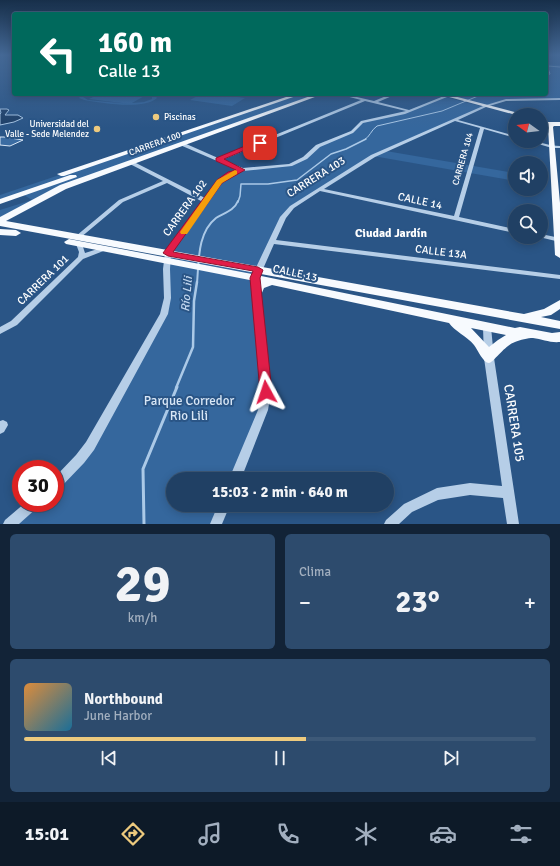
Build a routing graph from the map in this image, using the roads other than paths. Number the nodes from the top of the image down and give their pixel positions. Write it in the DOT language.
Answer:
graph roads {
  1 [pos="294,96"];
  2 [pos="297,96"];
  3 [pos="315,96"];
  4 [pos="348,96"];
  5 [pos="389,96"];
  6 [pos="444,96"];
  7 [pos="560,99"];
  8 [pos="365,100"];
  9 [pos="375,102"];
  10 [pos="482,106"];
  11 [pos="410,111"];
  12 [pos="508,112"];
  13 [pos="508,113"];
  14 [pos="454,120"];
  15 [pos="548,120"];
  16 [pos="560,120"];
  17 [pos="555,124"];
  18 [pos="482,128"];
  19 [pos="548,131"];
  20 [pos="508,135"];
  21 [pos="551,137"];
  22 [pos="560,143"];
  23 [pos="182,144"];
  24 [pos="548,146"];
  25 [pos="552,147"];
  26 [pos="560,147"];
  27 [pos="219,159"];
  28 [pos="130,162"];
  29 [pos="242,170"];
  30 [pos="168,181"];
  31 [pos="321,190"];
  32 [pos="0,195"];
  33 [pos="206,201"];
  34 [pos="0,202"];
  35 [pos="456,219"];
  36 [pos="0,222"];
  37 [pos="508,230"];
  38 [pos="0,231"];
  39 [pos="548,238"];
  40 [pos="559,240"];
  41 [pos="78,241"];
  42 [pos="272,242"];
  43 [pos="104,249"];
  44 [pos="560,255"];
  45 [pos="167,257"];
  46 [pos="81,258"];
  47 [pos="257,274"];
  48 [pos="560,277"];
  49 [pos="273,281"];
  50 [pos="257,292"];
  51 [pos="560,304"];
  52 [pos="493,313"];
  53 [pos="439,317"];
  54 [pos="518,317"];
  55 [pos="560,325"];
  56 [pos="487,326"];
  57 [pos="0,331"];
  58 [pos="511,332"];
  59 [pos="526,335"];
  60 [pos="560,337"];
  61 [pos="560,342"];
  62 [pos="489,358"];
  63 [pos="238,472"];
  64 [pos="64,476"];
  65 [pos="509,493"];
  66 [pos="23,512"];
  67 [pos="221,512"];
  68 [pos="9,524"];
  69 [pos="216,524"];
  70 [pos="390,524"];
  71 [pos="513,524"];
  1 -- 32 [label="main road, CARRERA 100"];
  2 -- 34 [label="main road"];
  3 -- 23 [label="main road, CARRERA 100"];
  4 -- 8 [label="street"];
  5 -- 9 [label="street"];
  6 -- 10 [label="main road"];
  6 -- 11 [label="street, CARRERA 102"];
  7 -- 10 [label="street, CARRERA 103"];
  8 -- 9 [label="street"];
  8 -- 27 [label="street"];
  9 -- 11 [label="street"];
  10 -- 12 [label="main road"];
  10 -- 13 [label="main road"];
  10 -- 14 [label="street, CARRERA 103"];
  11 -- 29 [label="street, CARRERA 102"];
  14 -- 18 [label="street"];
  14 -- 31 [label="street, CARRERA 103"];
  15 -- 16 [label="main road"];
  17 -- 21 [label="main road"];
  18 -- 20 [label="street"];
  18 -- 35 [label="street, CARRERA 104"];
  19 -- 21 [label="main road"];
  21 -- 22 [label="street"];
  21 -- 25 [label="main road"];
  23 -- 27 [label="street"];
  23 -- 28 [label="main road, CARRERA 100"];
  24 -- 25 [label="street"];
  25 -- 26 [label="street"];
  25 -- 40 [label="main road"];
  27 -- 29 [label="street"];
  28 -- 30 [label="street"];
  28 -- 36 [label="main road, CARRERA 100"];
  29 -- 33 [label="street, CARRERA 102"];
  30 -- 33 [label="street"];
  30 -- 41 [label="street"];
  31 -- 35 [label="street, CALLE 14"];
  31 -- 42 [label="street, CARRERA 103"];
  33 -- 45 [label="street, CARRERA 102"];
  35 -- 37 [label="street, CALLE 14"];
  36 -- 41 [label="main road, CALLE 13"];
  38 -- 41 [label="main road, CALLE 13"];
  39 -- 40 [label="street"];
  40 -- 44 [label="main road"];
  41 -- 43 [label="main road, CALLE 13"];
  41 -- 45 [label="main road, CALLE 13"];
  41 -- 46 [label="street, CARRERA 101"];
  42 -- 47 [label="street, CARRERA 103"];
  42 -- 48 [label="street, CALLE 13A"];
  43 -- 45 [label="main road, CALLE 13"];
  43 -- 46 [label="street, CARRERA 101"];
  45 -- 47 [label="main road, CALLE 13"];
  45 -- 64 [label="street"];
  46 -- 57 [label="street, CARRERA 101"];
  47 -- 49 [label="main road, CALLE 13"];
  47 -- 50 [label="street"];
  47 -- 52 [label="main road, CALLE 13"];
  49 -- 50 [label="main road"];
  49 -- 53 [label="main road, CALLE 13"];
  50 -- 63 [label="street"];
  51 -- 54 [label="main road"];
  52 -- 54 [label="main road, CALLE 13"];
  52 -- 56 [label="main road"];
  53 -- 56 [label="main road, CALLE 13"];
  53 -- 62 [label="main road"];
  54 -- 55 [label="main road, CALLE 13"];
  56 -- 58 [label="main road, CALLE 13"];
  56 -- 62 [label="street, CARRERA 105"];
  58 -- 59 [label="main road, CALLE 13"];
  58 -- 60 [label="main road"];
  59 -- 61 [label="street, CALLE 13"];
  59 -- 62 [label="main road"];
  62 -- 65 [label="street, CARRERA 105"];
  65 -- 70 [label="street"];
  65 -- 71 [label="street, CARRERA 105"];
  66 -- 68 [label="street"];
  67 -- 69 [label="street"];
}
